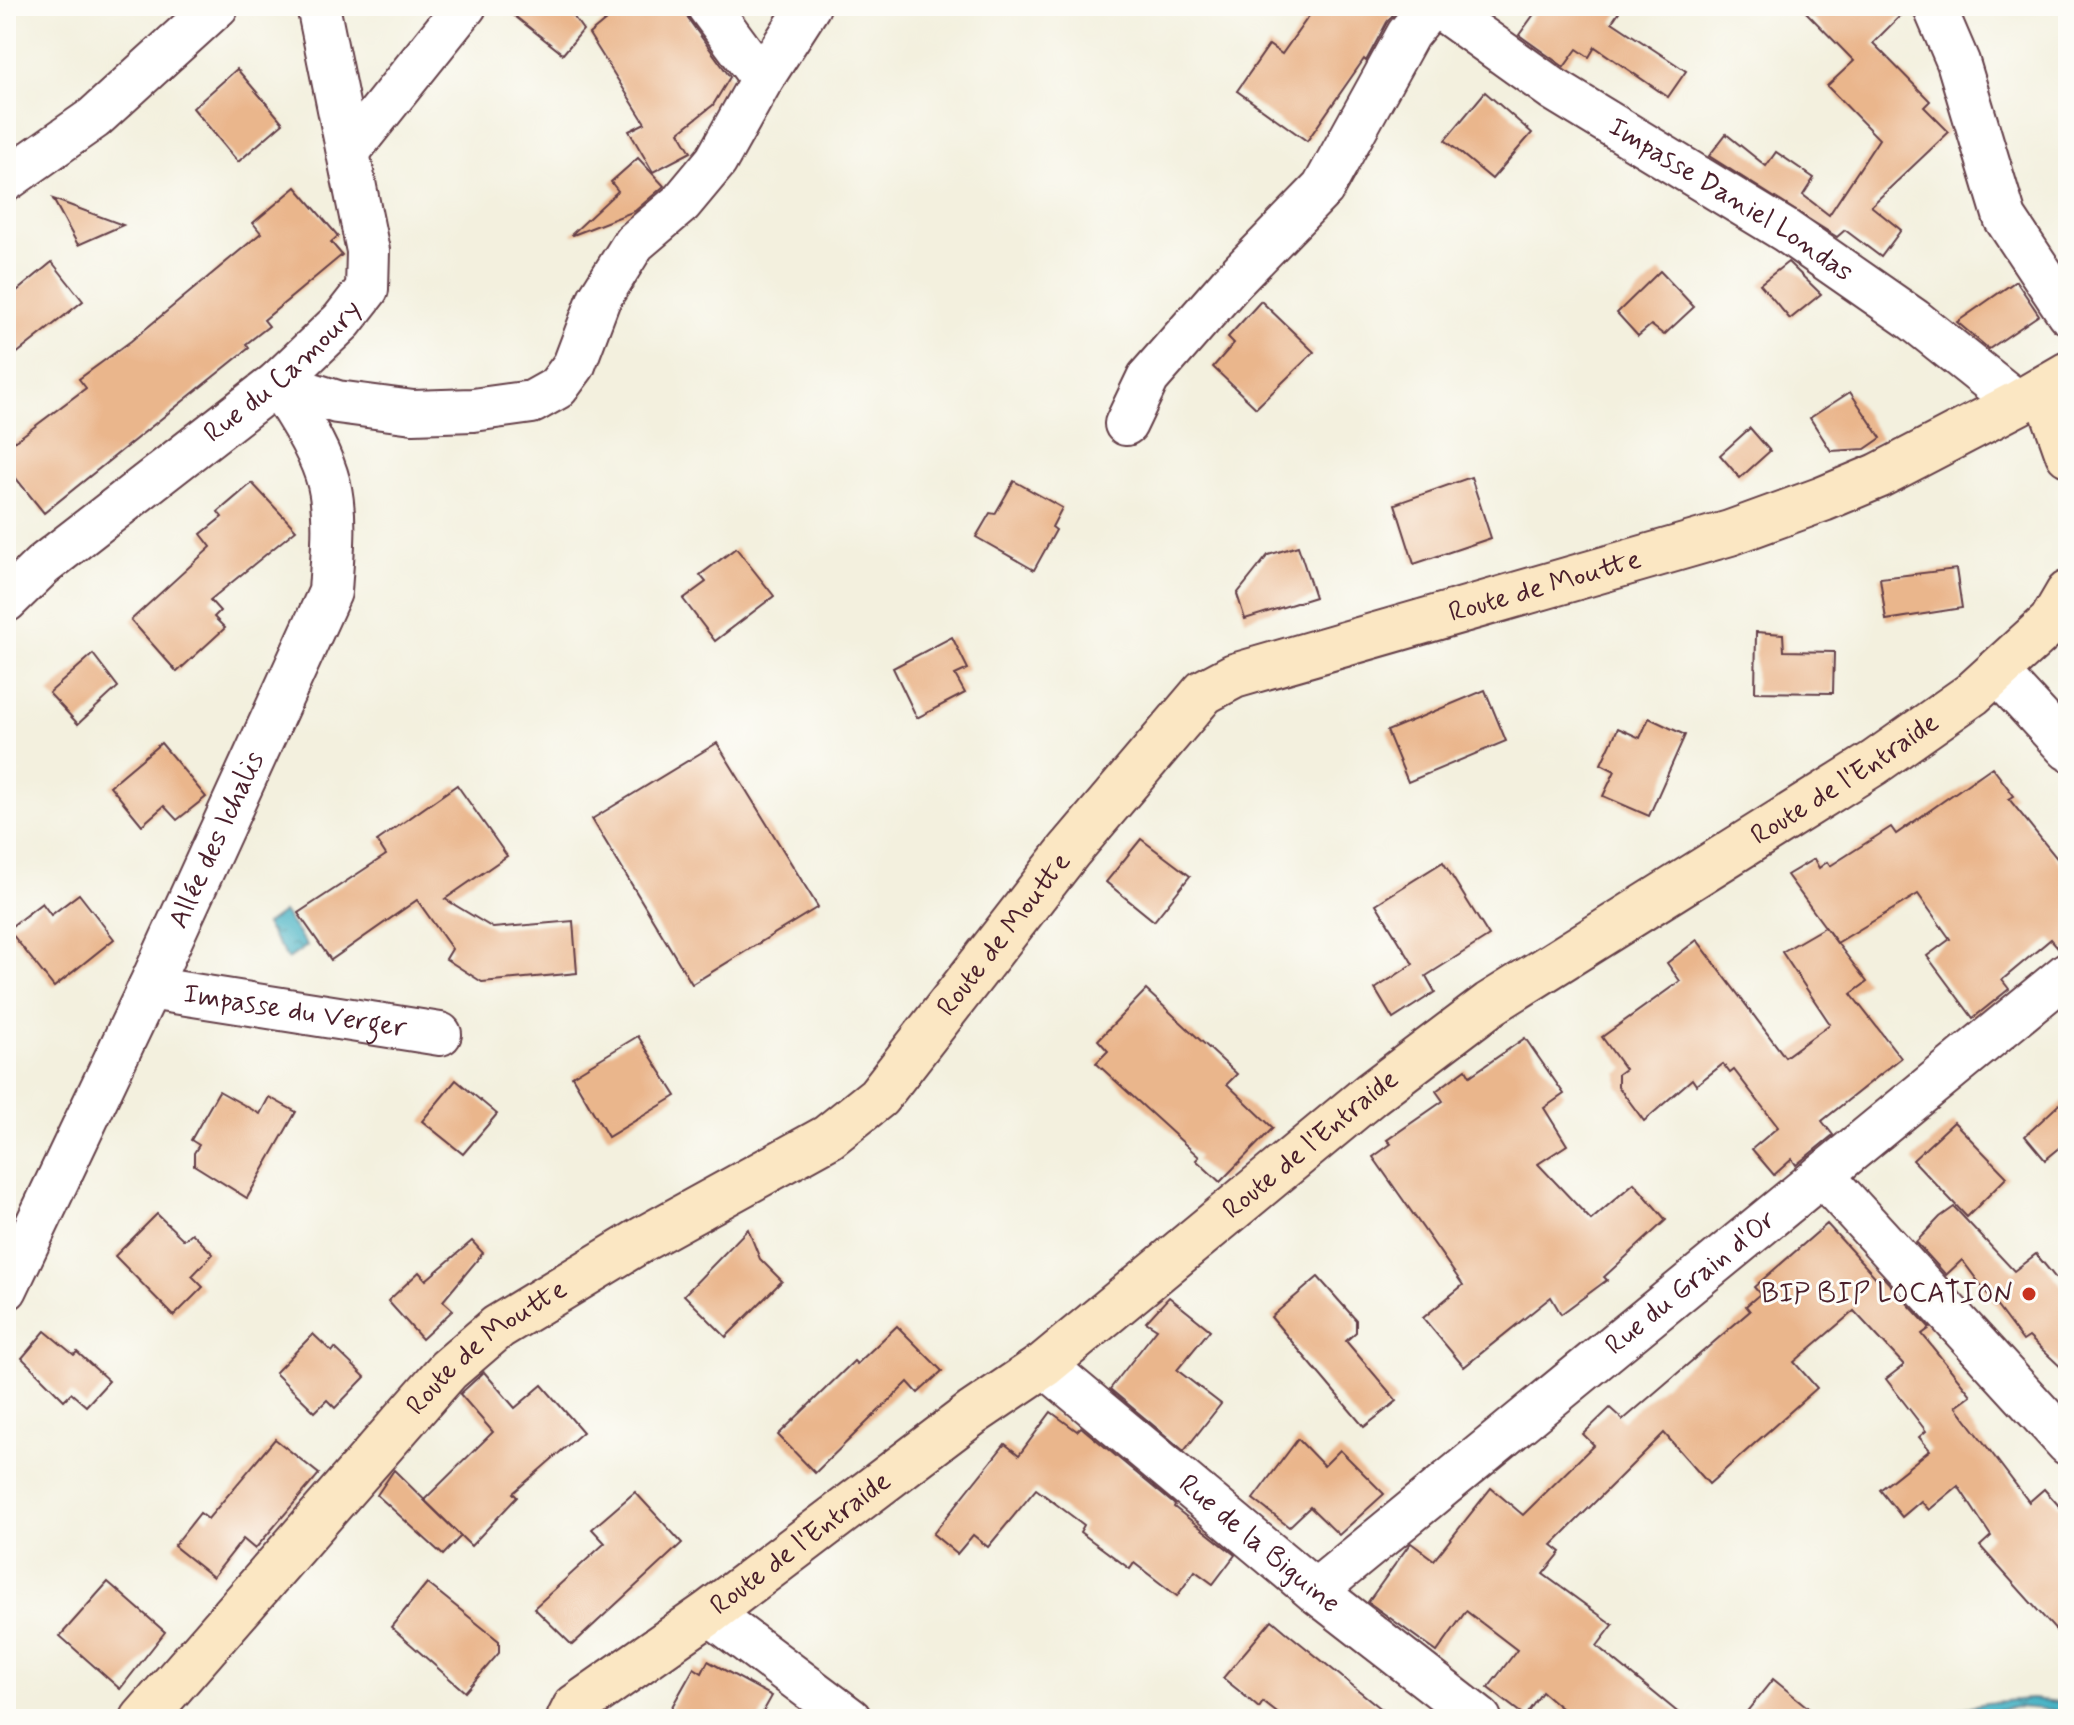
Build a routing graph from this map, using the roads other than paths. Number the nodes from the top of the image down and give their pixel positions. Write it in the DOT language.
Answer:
graph roads {
  1 [pos="217,6"];
  2 [pos="318,6"];
  3 [pos="465,6"];
  4 [pos="708,6"];
  5 [pos="809,6"];
  6 [pos="1434,6"];
  7 [pos="1934,6"];
  8 [pos="762,79"];
  9 [pos="349,151"];
  10 [pos="6,180"];
  11 [pos="2068,313"];
  12 [pos="277,383"];
  13 [pos="2044,388"];
  14 [pos="1126,424"];
  15 [pos="2068,454"];
  16 [pos="2068,593"];
  17 [pos="6,601"];
  18 [pos="1997,672"];
  19 [pos="2068,749"];
  20 [pos="2068,973"];
  21 [pos="149,988"];
  22 [pos="440,1034"];
  23 [pos="1822,1175"];
  24 [pos="6,1289"];
  25 [pos="1044,1365"];
  26 [pos="2068,1444"];
  27 [pos="1315,1591"];
  28 [pos="709,1613"];
  29 [pos="143,1719"];
  30 [pos="569,1719"];
  31 [pos="850,1719"];
  32 [pos="1480,1719"];
  1 -- 10 [label="street"];
  2 -- 9 [label="street, Rue du Camoury"];
  3 -- 9 [label="street"];
  4 -- 8 [label="street"];
  5 -- 8 [label="street"];
  6 -- 13 [label="street, Impasse Daniel Londas"];
  6 -- 14 [label="street"];
  7 -- 11 [label="street"];
  8 -- 12 [label="street"];
  9 -- 12 [label="street, Rue du Camoury"];
  12 -- 17 [label="street, Rue du Camoury"];
  12 -- 21 [label="street, Allée des Ichalis"];
  13 -- 15 [label="main road"];
  13 -- 29 [label="main road, Route de Moutte"];
  16 -- 18 [label="main road, Route de l'Entraide"];
  18 -- 19 [label="street"];
  18 -- 25 [label="main road, Route de l'Entraide"];
  20 -- 23 [label="street, Rue du Grain d'Or"];
  21 -- 22 [label="street, Impasse du Verger"];
  21 -- 24 [label="street, Allée des Ichalis"];
  23 -- 26 [label="street"];
  23 -- 27 [label="street, Rue du Grain d'Or"];
  25 -- 27 [label="street, Rue de la Biguine"];
  25 -- 28 [label="main road, Route de l'Entraide"];
  27 -- 32 [label="street, Rue de la Biguine"];
  28 -- 30 [label="main road, Route de l'Entraide"];
  28 -- 31 [label="street"];
}
